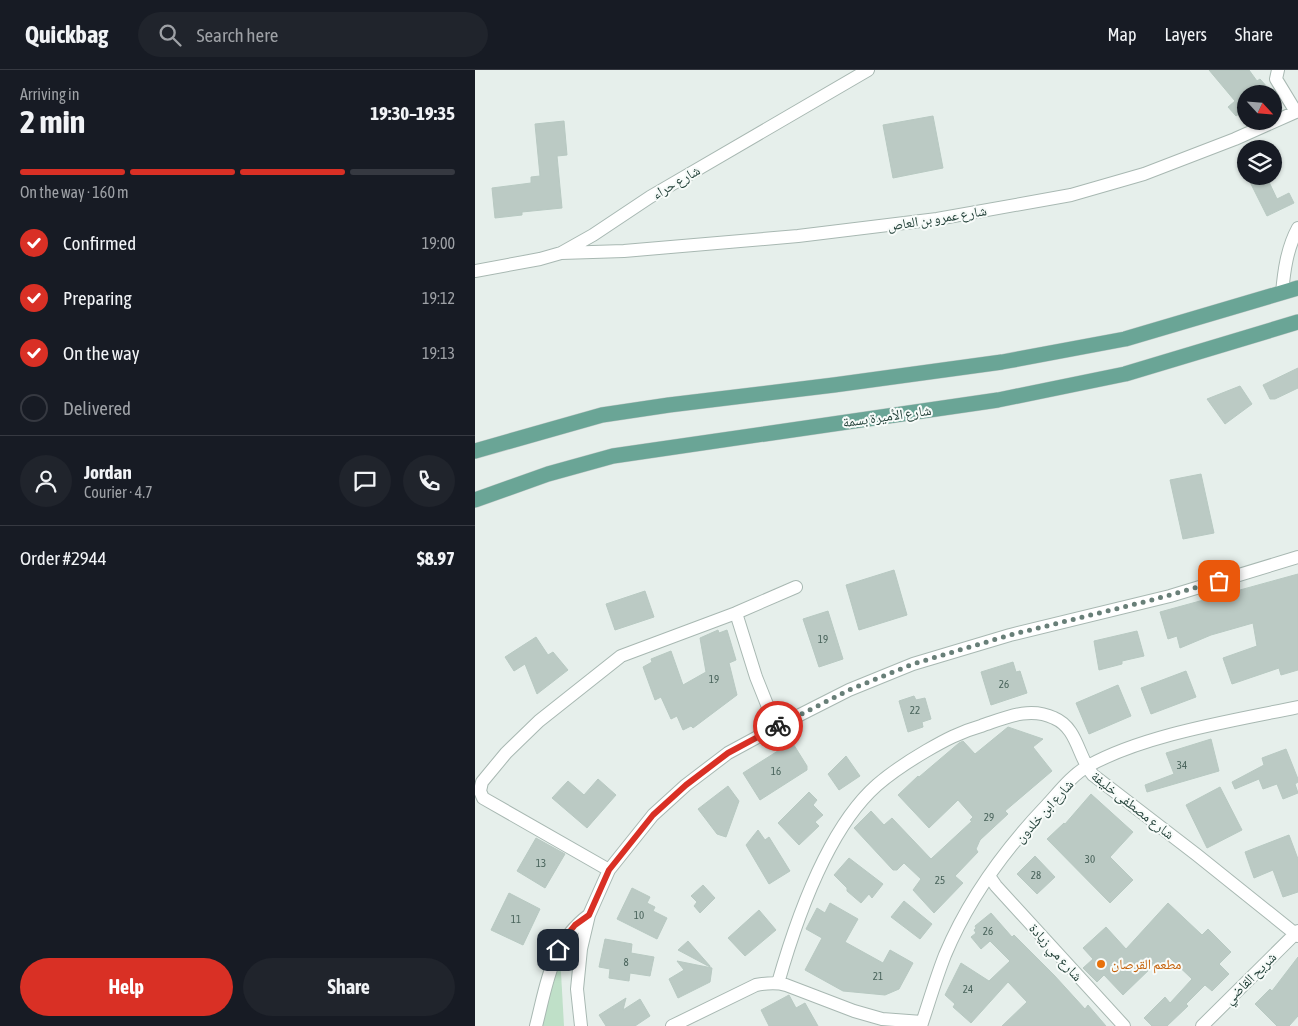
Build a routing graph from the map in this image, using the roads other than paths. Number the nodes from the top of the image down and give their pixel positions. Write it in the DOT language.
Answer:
graph roads {
  1 [pos="868,70"];
  2 [pos="1279,70"];
  3 [pos="1297,111"];
  4 [pos="1298,228"];
  5 [pos="561,253"];
  6 [pos="475,271"];
  7 [pos="1298,288"];
  8 [pos="1282,293"];
  9 [pos="1298,322"];
  10 [pos="475,451"];
  11 [pos="475,500"];
  12 [pos="1298,558"];
  13 [pos="796,587"];
  14 [pos="736,613"];
  15 [pos="1298,707"];
  16 [pos="775,727"];
  17 [pos="1086,767"];
  18 [pos="609,870"];
  19 [pos="989,876"];
  20 [pos="589,915"];
  21 [pos="1297,934"];
  22 [pos="778,983"];
  23 [pos="922,1024"];
  24 [pos="536,1026"];
  25 [pos="581,1026"];
  26 [pos="672,1026"];
  27 [pos="1124,1026"];
  28 [pos="1202,1026"];
  1 -- 5 [label="street, شارع حراء"];
  2 -- 3 [label="street"];
  3 -- 5 [label="street, شارع عمرو بن العاص"];
  4 -- 8 [label="street"];
  5 -- 6 [label="street, شارع حراء"];
  7 -- 8 [label="main road"];
  8 -- 10 [label="main road"];
  9 -- 11 [label="main road, شارع الأميرة بسمة"];
  12 -- 16 [label="street"];
  13 -- 14 [label="street"];
  14 -- 16 [label="street"];
  14 -- 18 [label="street"];
  15 -- 17 [label="street, شارع ابن خلدون"];
  16 -- 18 [label="street"];
  17 -- 19 [label="street, شارع ابن خلدون"];
  17 -- 21 [label="street, شارع مصطفى خليفة"];
  17 -- 22 [label="street, شارع مصطفى خليفة"];
  18 -- 20 [label="street"];
  19 -- 23 [label="street, شارع ابن خلدون"];
  19 -- 27 [label="street, شارع مي زيادة"];
  20 -- 24 [label="street"];
  20 -- 25 [label="street"];
  21 -- 28 [label="street, شريح القاضي"];
  22 -- 23 [label="street"];
  22 -- 26 [label="street"];
}
